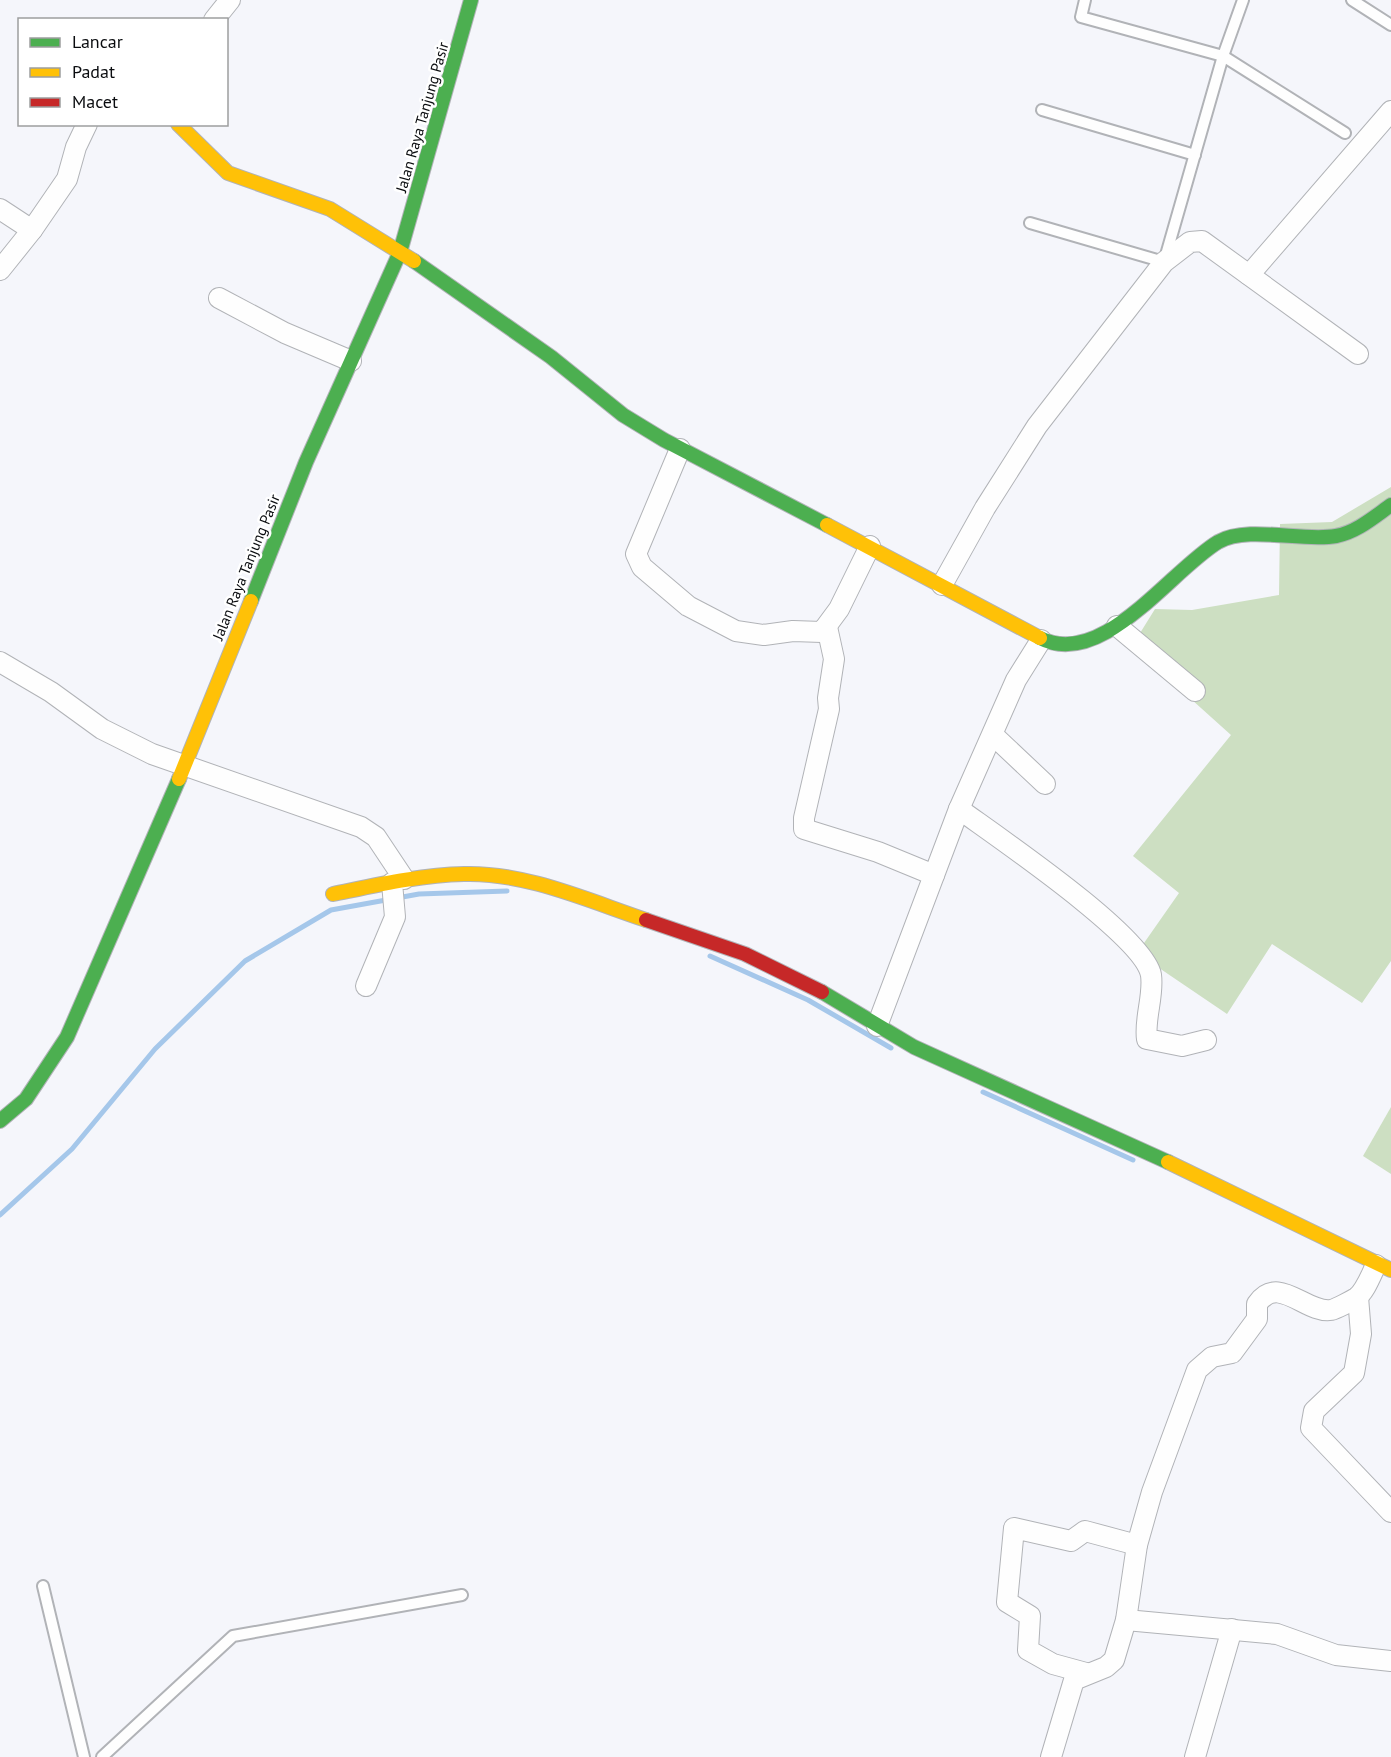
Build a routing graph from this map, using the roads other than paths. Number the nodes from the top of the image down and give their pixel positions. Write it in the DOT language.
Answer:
graph roads {
  1 [pos="230,0"];
  2 [pos="471,0"];
  3 [pos="1085,0"];
  4 [pos="1244,0"];
  5 [pos="1352,0"];
  6 [pos="216,18"];
  7 [pos="1391,25"];
  8 [pos="1222,56"];
  9 [pos="1042,110"];
  10 [pos="1391,111"];
  11 [pos="86,126"];
  12 [pos="180,126"];
  13 [pos="1346,133"];
  14 [pos="1195,155"];
  15 [pos="0,210"];
  16 [pos="1030,223"];
  17 [pos="32,231"];
  18 [pos="400,252"];
  19 [pos="1164,262"];
  20 [pos="0,270"];
  21 [pos="1249,275"];
  22 [pos="219,298"];
  23 [pos="1358,354"];
  24 [pos="351,361"];
  25 [pos="680,448"];
  26 [pos="1391,505"];
  27 [pos="870,546"];
  28 [pos="942,585"];
  29 [pos="1117,626"];
  30 [pos="827,627"];
  31 [pos="1041,639"];
  32 [pos="0,662"];
  33 [pos="1195,691"];
  34 [pos="993,735"];
  35 [pos="185,766"];
  36 [pos="1046,784"];
  37 [pos="958,809"];
  38 [pos="934,875"];
  39 [pos="396,881"];
  40 [pos="333,894"];
  41 [pos="366,986"];
  42 [pos="877,1026"];
  43 [pos="1206,1040"];
  44 [pos="4,1113"];
  45 [pos="1378,1269"];
  46 [pos="1358,1297"];
  47 [pos="1391,1512"];
  48 [pos="1137,1545"];
  49 [pos="43,1586"];
  50 [pos="462,1595"];
  51 [pos="1126,1620"];
  52 [pos="1232,1629"];
  53 [pos="1391,1661"];
  54 [pos="1086,1673"];
  55 [pos="84,1757"];
  56 [pos="102,1757"];
  57 [pos="1052,1757"];
  58 [pos="1195,1757"];
  1 -- 6 [label="street"];
  2 -- 18 [label="street, Jalan Raya Tanjung Pasir"];
  3 -- 8 [label="lane"];
  4 -- 8 [label="lane"];
  5 -- 7 [label="lane"];
  8 -- 13 [label="lane"];
  8 -- 14 [label="lane"];
  9 -- 14 [label="lane"];
  10 -- 21 [label="street"];
  11 -- 17 [label="street"];
  12 -- 18 [label="street"];
  14 -- 19 [label="lane"];
  15 -- 17 [label="street"];
  16 -- 19 [label="lane"];
  17 -- 20 [label="street"];
  18 -- 24 [label="street, Jalan Raya Tanjung Pasir"];
  18 -- 25 [label="street"];
  19 -- 21 [label="street"];
  19 -- 28 [label="street"];
  21 -- 23 [label="street"];
  22 -- 24 [label="street"];
  24 -- 35 [label="street, Jalan Raya Tanjung Pasir"];
  25 -- 27 [label="street"];
  25 -- 30 [label="street"];
  26 -- 29 [label="street"];
  27 -- 28 [label="street"];
  27 -- 30 [label="street"];
  28 -- 31 [label="street"];
  29 -- 31 [label="street"];
  29 -- 33 [label="street"];
  30 -- 38 [label="street"];
  31 -- 34 [label="street"];
  32 -- 35 [label="street"];
  34 -- 36 [label="street"];
  34 -- 37 [label="street"];
  35 -- 39 [label="street"];
  35 -- 44 [label="street, Jalan Raya Tanjung Pasir"];
  37 -- 38 [label="street"];
  37 -- 43 [label="street"];
  38 -- 42 [label="street"];
  39 -- 40 [label="street"];
  39 -- 41 [label="street"];
  39 -- 42 [label="street"];
  42 -- 45 [label="street"];
  45 -- 46 [label="street"];
  46 -- 47 [label="street"];
  46 -- 48 [label="street"];
  48 -- 51 [label="street"];
  48 -- 54 [label="street"];
  49 -- 55 [label="lane"];
  50 -- 56 [label="lane"];
  51 -- 52 [label="street"];
  51 -- 54 [label="street"];
  52 -- 53 [label="street"];
  52 -- 58 [label="street"];
  54 -- 57 [label="street"];
}
